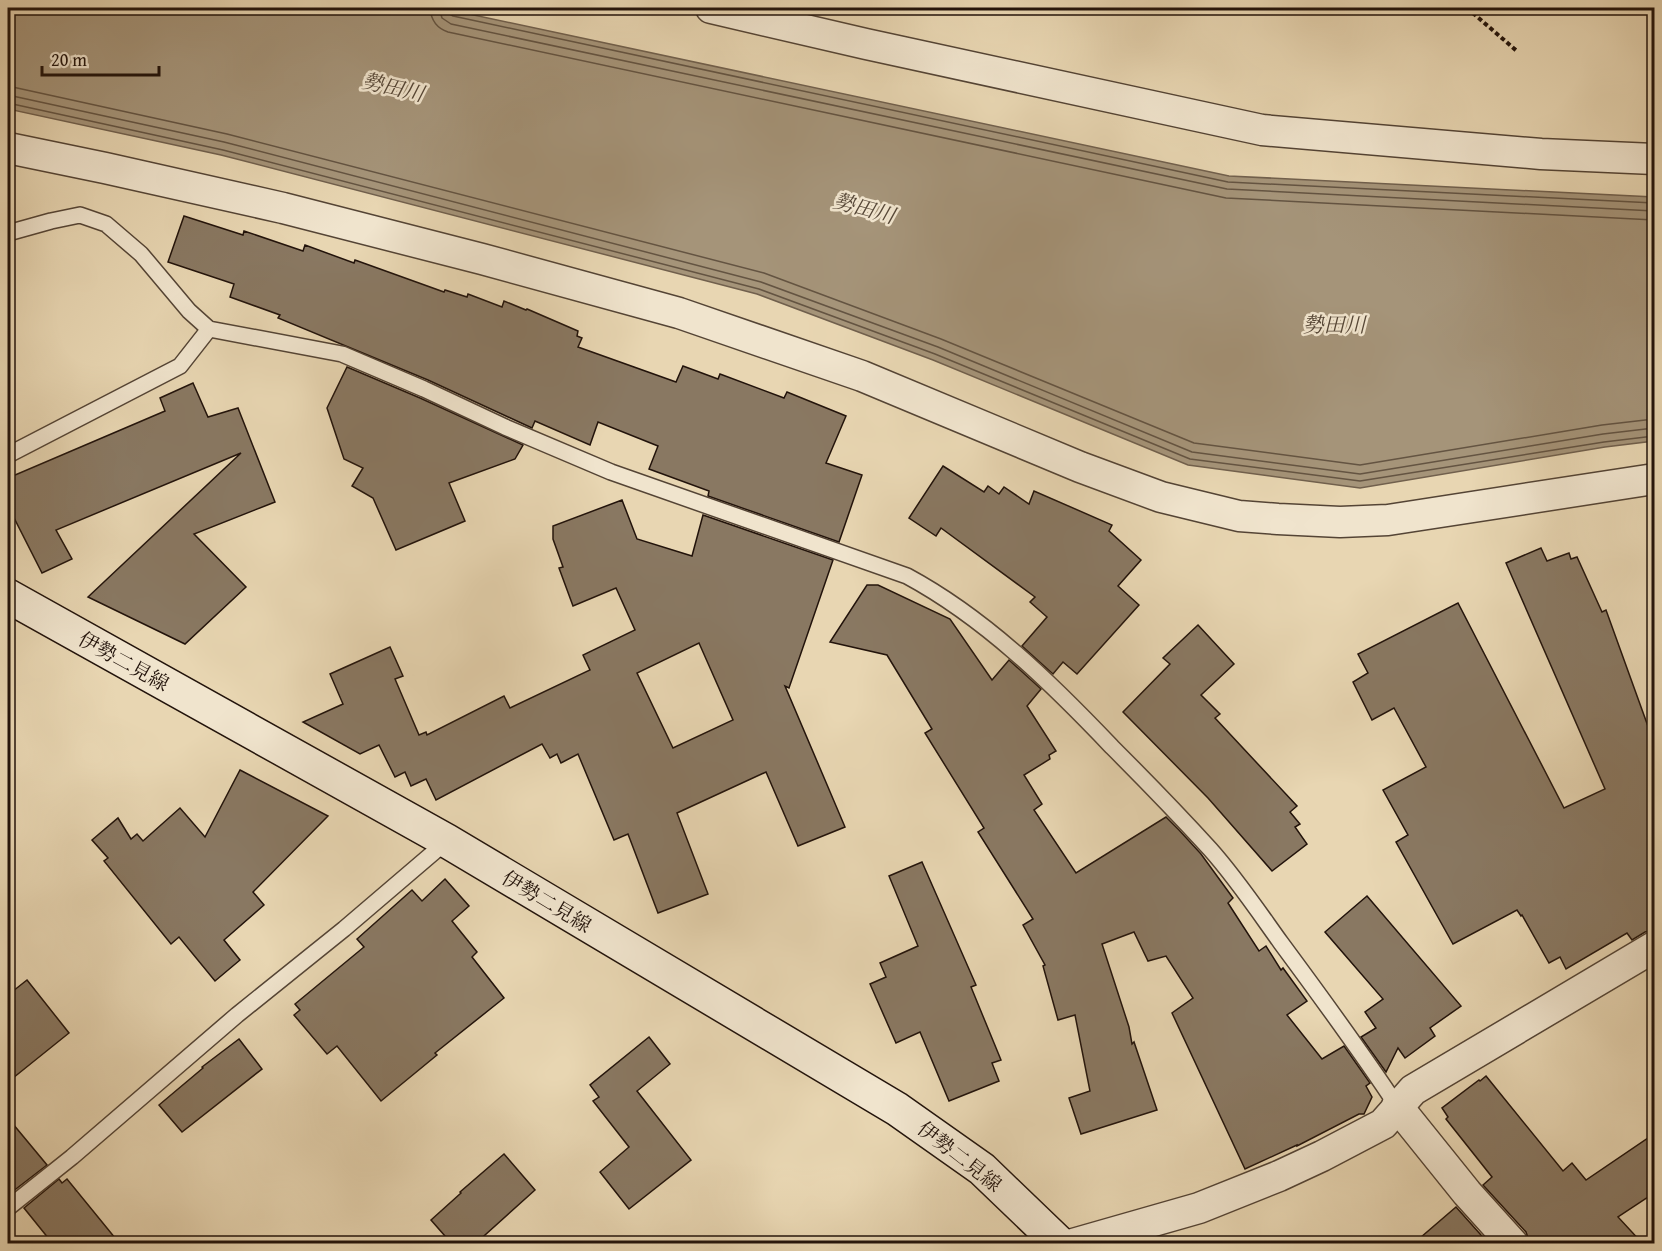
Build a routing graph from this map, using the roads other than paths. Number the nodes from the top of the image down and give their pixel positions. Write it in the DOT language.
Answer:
graph roads {
  1 [pos="711,8"];
  2 [pos="8,148"];
  3 [pos="1654,159"];
  4 [pos="8,233"];
  5 [pos="209,329"];
  6 [pos="8,455"];
  7 [pos="1654,479"];
  8 [pos="8,596"];
  9 [pos="447,841"];
  10 [pos="1654,947"];
  11 [pos="1397,1106"];
  12 [pos="8,1208"];
  13 [pos="1060,1244"];
  14 [pos="1073,1244"];
  15 [pos="1513,1244"];
  1 -- 3 [label="street"];
  2 -- 7 [label="street"];
  4 -- 5 [label="lane"];
  5 -- 6 [label="lane"];
  5 -- 11 [label="lane"];
  8 -- 9 [label="main road, 伊勢二見線"];
  9 -- 12 [label="lane"];
  9 -- 13 [label="main road, 伊勢二見線"];
  10 -- 11 [label="street"];
  11 -- 14 [label="street"];
  11 -- 15 [label="street"];
}
